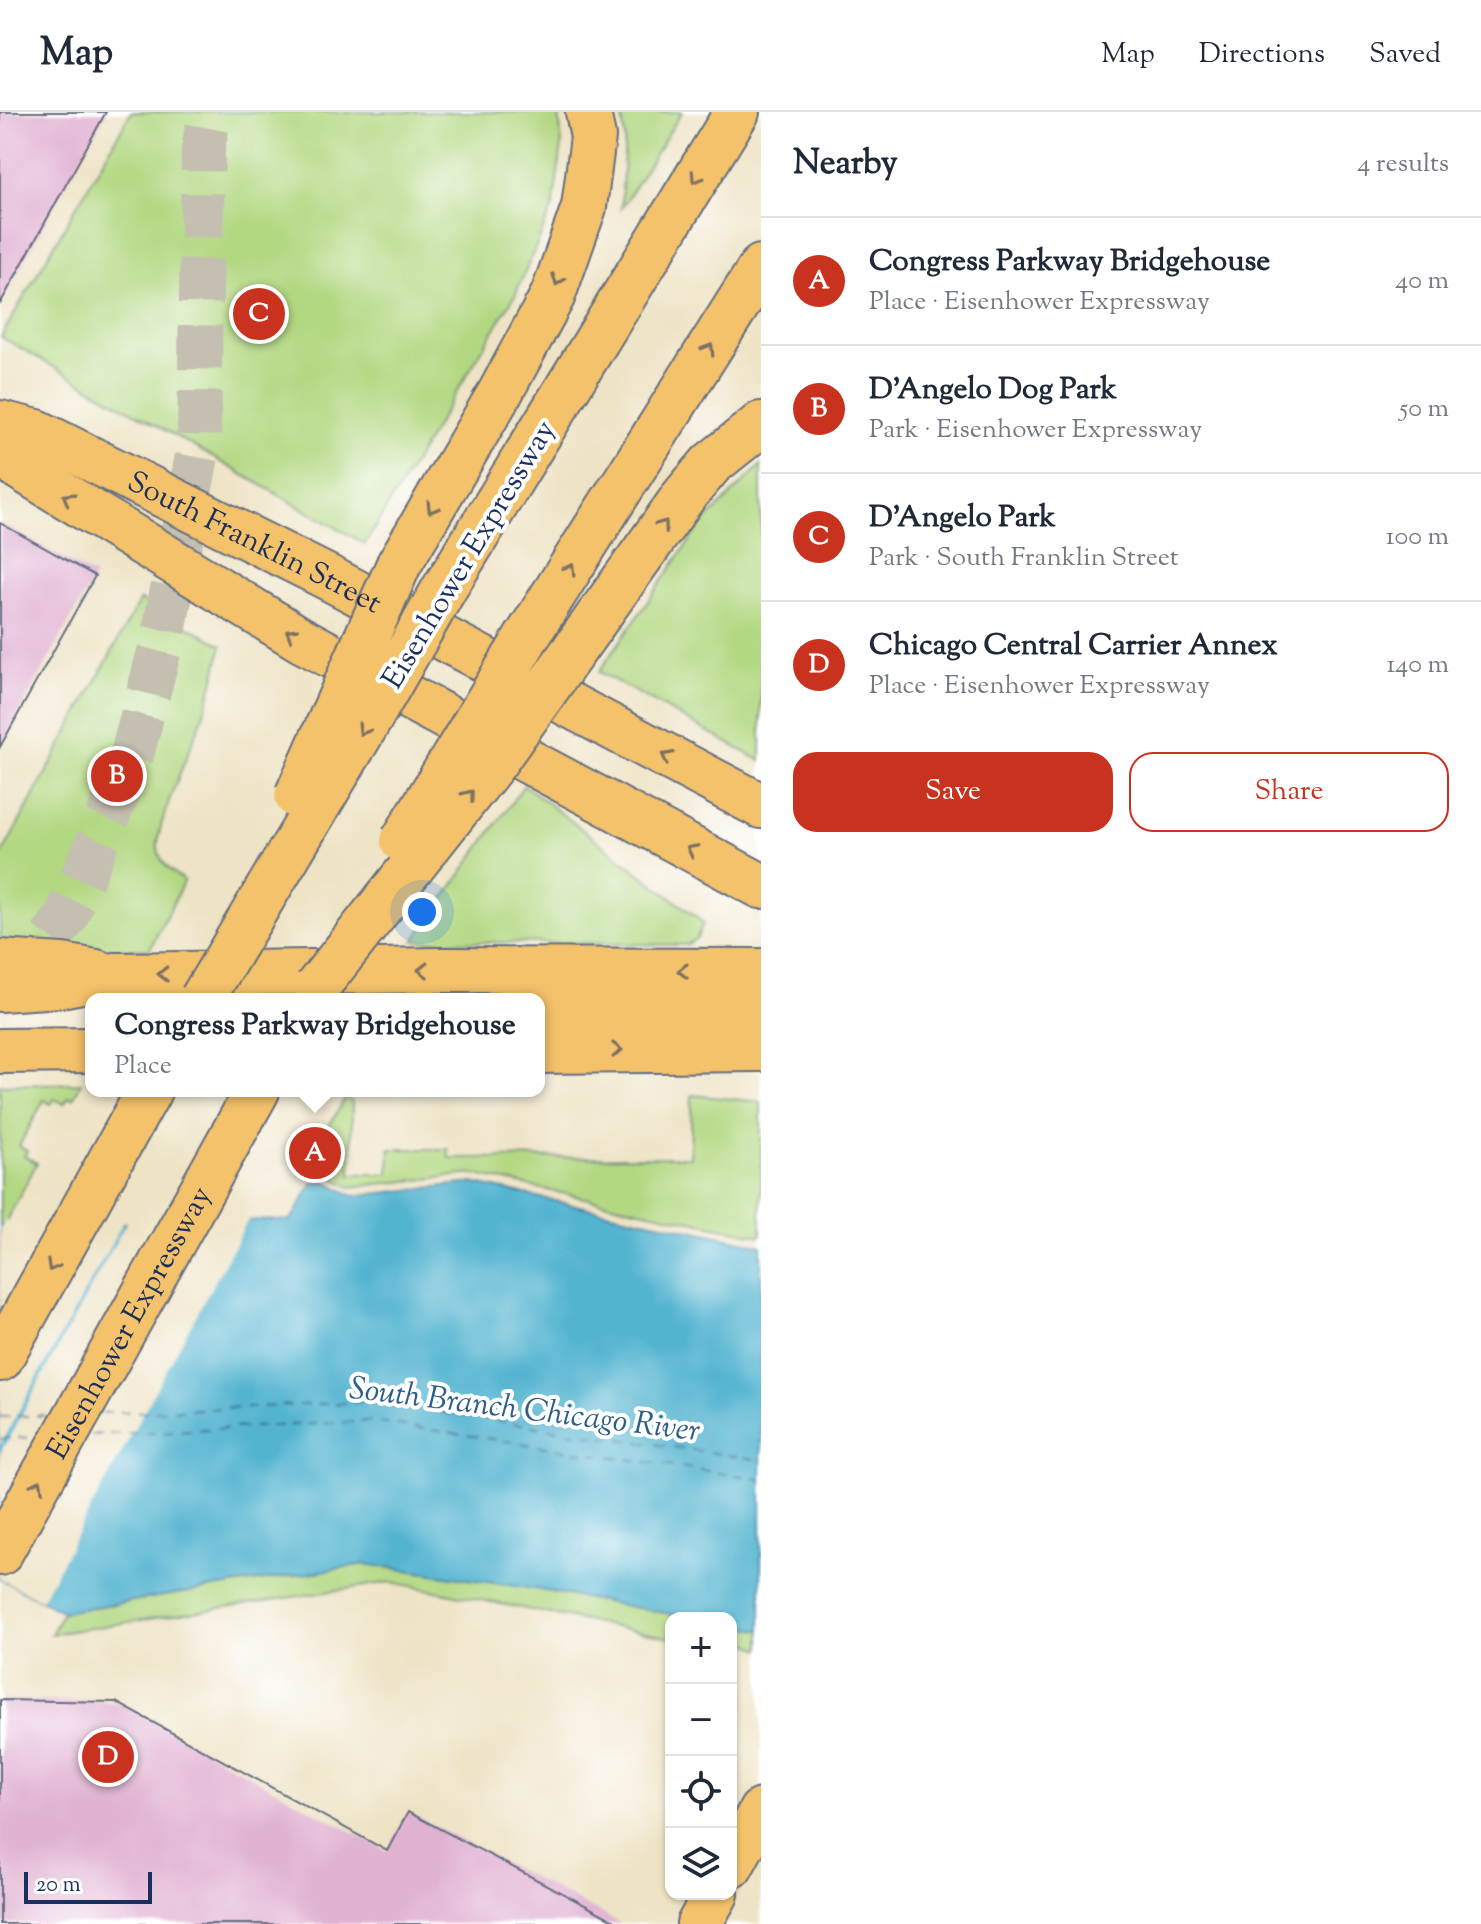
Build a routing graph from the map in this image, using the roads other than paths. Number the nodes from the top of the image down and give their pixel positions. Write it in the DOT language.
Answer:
graph roads {
  1 [pos="588,112"];
  2 [pos="737,112"];
  3 [pos="761,267"];
  4 [pos="0,423"];
  5 [pos="761,424"];
  6 [pos="0,452"];
  7 [pos="761,806"];
  8 [pos="761,886"];
  9 [pos="235,944"];
  10 [pos="0,962"];
  11 [pos="761,971"];
  12 [pos="114,975"];
  13 [pos="0,989"];
  14 [pos="206,993"];
  15 [pos="313,993"];
  16 [pos="545,1008"];
  17 [pos="0,1010"];
  18 [pos="761,1010"];
  19 [pos="85,1012"];
  20 [pos="761,1049"];
  21 [pos="0,1051"];
  22 [pos="545,1051"];
  23 [pos="85,1052"];
  24 [pos="85,1053"];
  25 [pos="0,1069"];
  26 [pos="146,1097"];
  27 [pos="254,1097"];
  28 [pos="0,1359"];
  29 [pos="0,1553"];
  30 [pos="761,1811"];
  31 [pos="737,1855"];
  32 [pos="713,1900"];
  33 [pos="699,1924"];
  1 -- 9 [label="main road, one-way, bridge"];
  2 -- 9 [label="main road, Eisenhower Expressway, one-way, bridge"];
  15 -- 3 [label="main road, one-way, bridge"];
  7 -- 4 [label="main road, South Franklin Street, one-way"];
  15 -- 5 [label="main road, one-way, bridge"];
  8 -- 6 [label="main road, one-way"];
  9 -- 14 [label="main road, Eisenhower Expressway, bridge"];
  10 -- 12 [label="main road"];
  11 -- 12 [label="main road, one-way"];
  12 -- 13 [label="main road"];
  16 -- 18 [label="main road"];
  17 -- 19 [label="main road"];
  22 -- 20 [label="main road, one-way"];
  21 -- 23 [label="main road"];
  24 -- 25 [label="main road"];
  26 -- 28 [label="main road, one-way"];
  29 -- 27 [label="main road, Eisenhower Expressway, one-way"];
  30 -- 31 [label="main road"];
  32 -- 33 [label="main road"];
}
